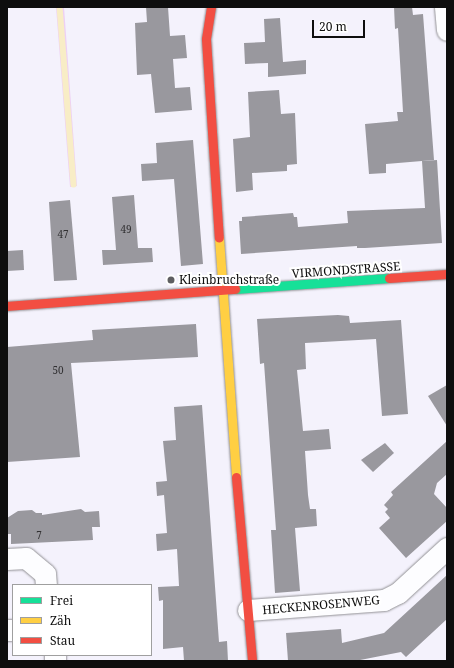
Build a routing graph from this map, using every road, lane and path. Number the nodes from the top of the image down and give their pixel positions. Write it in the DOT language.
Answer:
graph roads {
  1 [pos="211,7"];
  2 [pos="446,7"];
  3 [pos="447,30"];
  4 [pos="447,274"];
  5 [pos="224,291"];
  6 [pos="7,306"];
  7 [pos="447,548"];
  8 [pos="7,559"];
  9 [pos="46,584"];
  10 [pos="248,610"];
  11 [pos="252,661"];
  1 -- 5 [label="street"];
  2 -- 3 [label="street"];
  4 -- 5 [label="street, VIRMONDSTRASSE"];
  5 -- 6 [label="street, VIRMONDSTRASSE"];
  5 -- 10 [label="street"];
  7 -- 10 [label="street, HECKENROSENWEG"];
  8 -- 9 [label="street"];
  10 -- 11 [label="street"];
}
